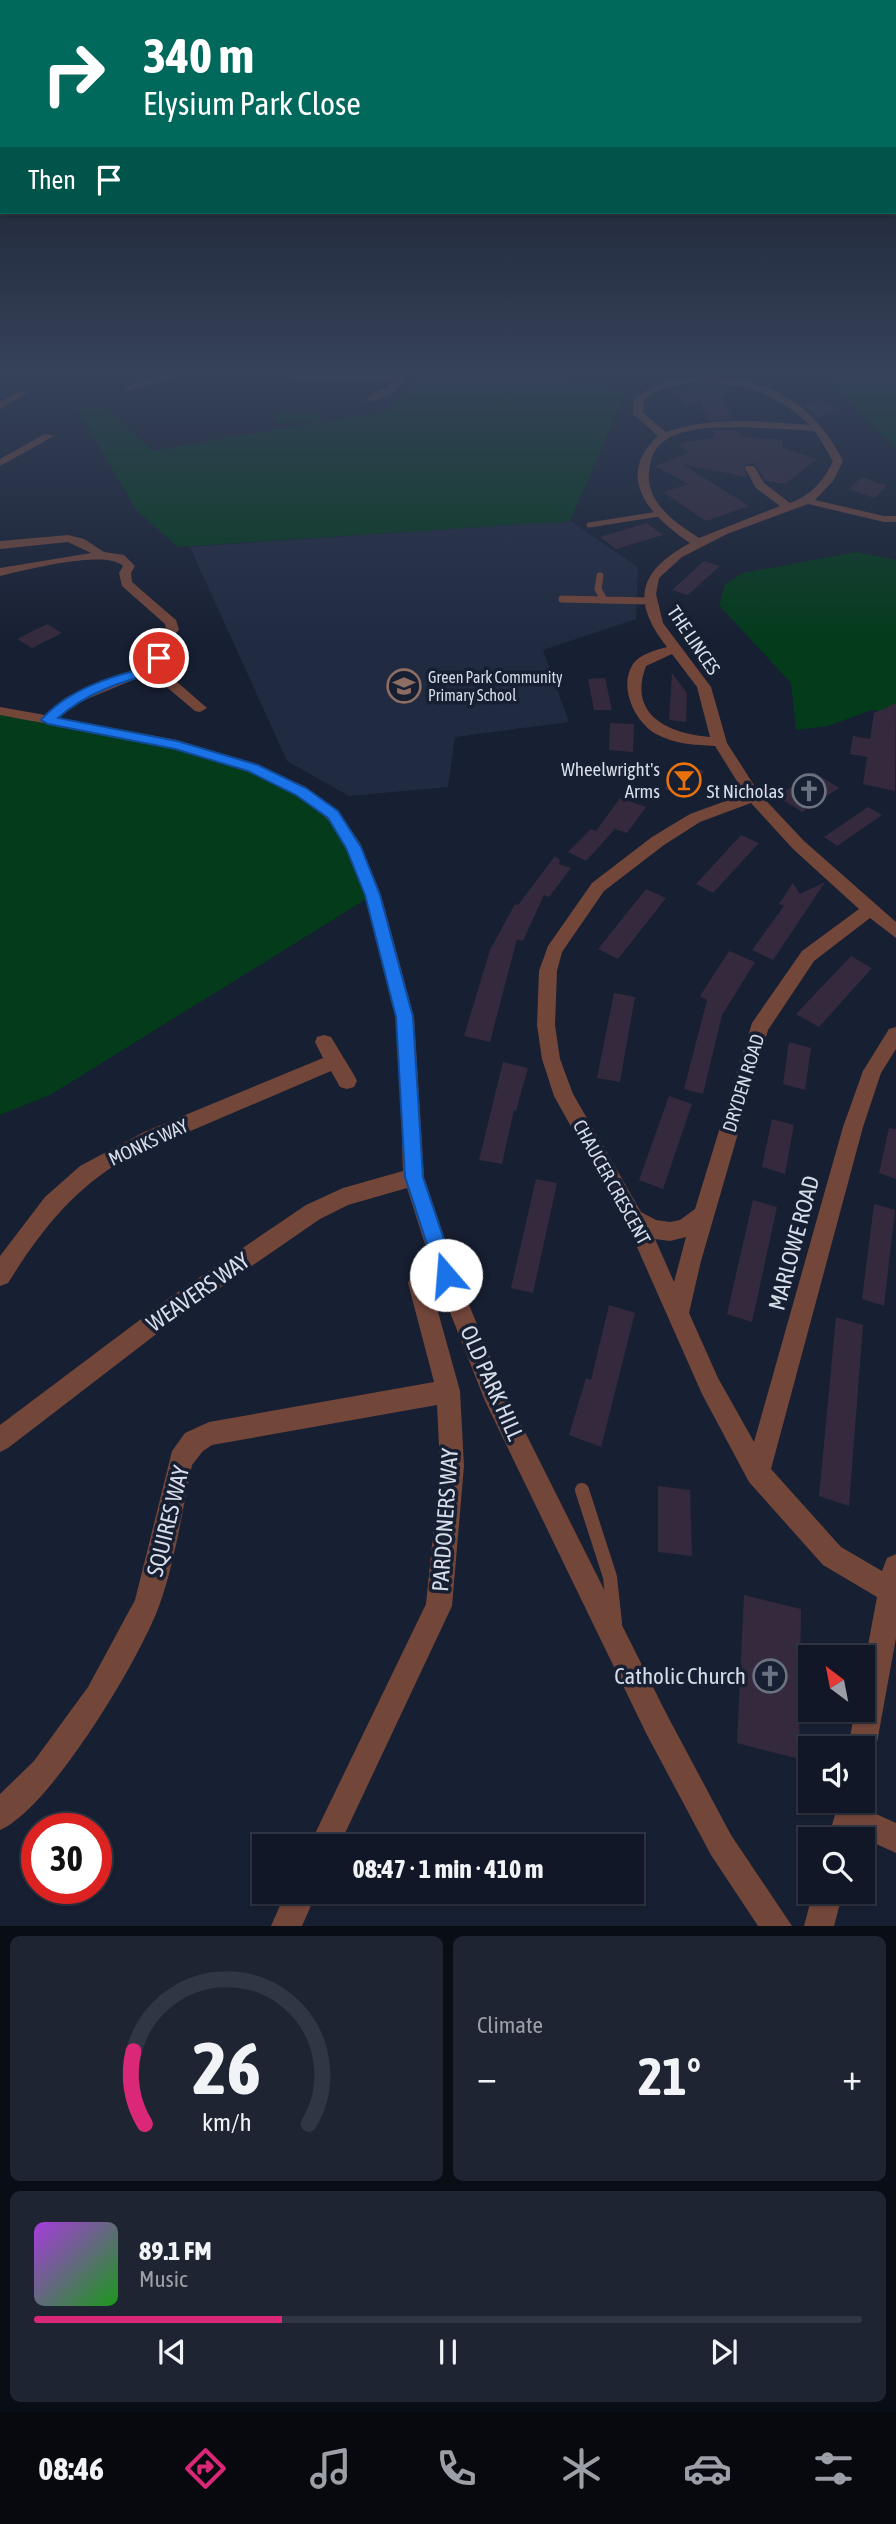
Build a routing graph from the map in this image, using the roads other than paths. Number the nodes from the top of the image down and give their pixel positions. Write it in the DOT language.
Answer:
graph roads {
  1 [pos="642,465"];
  2 [pos="837,465"];
  3 [pos="750,468"];
  4 [pos="819,491"];
  5 [pos="807,500"];
  6 [pos="788,507"];
  7 [pos="896,509"];
  8 [pos="659,514"];
  9 [pos="896,519"];
  10 [pos="589,525"];
  11 [pos="698,543"];
  12 [pos="0,545"];
  13 [pos="103,557"];
  14 [pos="0,572"];
  15 [pos="600,576"];
  16 [pos="603,598"];
  17 [pos="562,599"];
  18 [pos="649,601"];
  19 [pos="676,649"];
  20 [pos="154,669"];
  21 [pos="200,708"];
  22 [pos="0,711"];
  23 [pos="48,720"];
  24 [pos="719,742"];
  25 [pos="753,797"];
  26 [pos="870,909"];
  27 [pos="896,932"];
  28 [pos="896,1034"];
  29 [pos="324,1042"];
  30 [pos="335,1061"];
  31 [pos="347,1081"];
  32 [pos="414,1177"];
  33 [pos="704,1215"];
  34 [pos="632,1217"];
  35 [pos="446,1275"];
  36 [pos="0,1276"];
  37 [pos="679,1311"];
  38 [pos="448,1391"];
  39 [pos="4,1429"];
  40 [pos="758,1473"];
  41 [pos="582,1490"];
  42 [pos="893,1579"];
  43 [pos="612,1635"];
  44 [pos="864,1736"];
  45 [pos="0,1815"];
  46 [pos="848,1819"];
  47 [pos="330,1834"];
  48 [pos="896,1838"];
  49 [pos="296,1904"];
  50 [pos="825,1904"];
  51 [pos="286,1926"];
  52 [pos="777,1926"];
  53 [pos="819,1926"];
  1 -- 8 [label="street"];
  2 -- 4 [label="street, THE LINCES"];
  3 -- 6 [label="street"];
  4 -- 5 [label="street, THE LINCES"];
  4 -- 7 [label="street"];
  5 -- 6 [label="street, THE LINCES"];
  5 -- 9 [label="street"];
  6 -- 11 [label="street, THE LINCES"];
  8 -- 10 [label="lane"];
  8 -- 11 [label="street"];
  11 -- 18 [label="street, THE LINCES"];
  12 -- 13 [label="street"];
  13 -- 14 [label="street"];
  13 -- 20 [label="street"];
  15 -- 16 [label="lane"];
  16 -- 17 [label="lane"];
  16 -- 18 [label="lane"];
  18 -- 19 [label="street, THE LINCES"];
  19 -- 24 [label="street, THE LINCES"];
  19 -- 24 [label="street"];
  20 -- 21 [label="street"];
  20 -- 23 [label="street"];
  22 -- 23 [label="street, OLD PARK HILL"];
  23 -- 32 [label="street, OLD PARK HILL"];
  24 -- 25 [label="street, THE LINCES"];
  25 -- 26 [label="street, THE LINCES"];
  25 -- 34 [label="street, CHAUCER CRESCENT"];
  26 -- 27 [label="street, THE LINCES"];
  26 -- 33 [label="street, DRYDEN ROAD"];
  28 -- 40 [label="street, MARLOWE ROAD"];
  29 -- 30 [label="street"];
  30 -- 31 [label="street"];
  30 -- 36 [label="street, MONKS WAY"];
  32 -- 35 [label="street, OLD PARK HILL"];
  32 -- 39 [label="street, WEAVERS WAY"];
  33 -- 34 [label="street"];
  33 -- 37 [label="street, DRYDEN ROAD"];
  34 -- 37 [label="street, CHAUCER CRESCENT"];
  35 -- 38 [label="street, PARDONERS WAY"];
  35 -- 43 [label="street, OLD PARK HILL"];
  37 -- 40 [label="street, CHAUCER CRESCENT"];
  38 -- 45 [label="street, SQUIRES WAY"];
  38 -- 47 [label="street, PARDONERS WAY"];
  40 -- 42 [label="street, CHAUCER CRESCENT"];
  41 -- 43 [label="lane"];
  42 -- 44 [label="street"];
  43 -- 52 [label="street, OLD PARK HILL"];
  46 -- 48 [label="street"];
  49 -- 51 [label="street"];
  50 -- 53 [label="street"];
}
